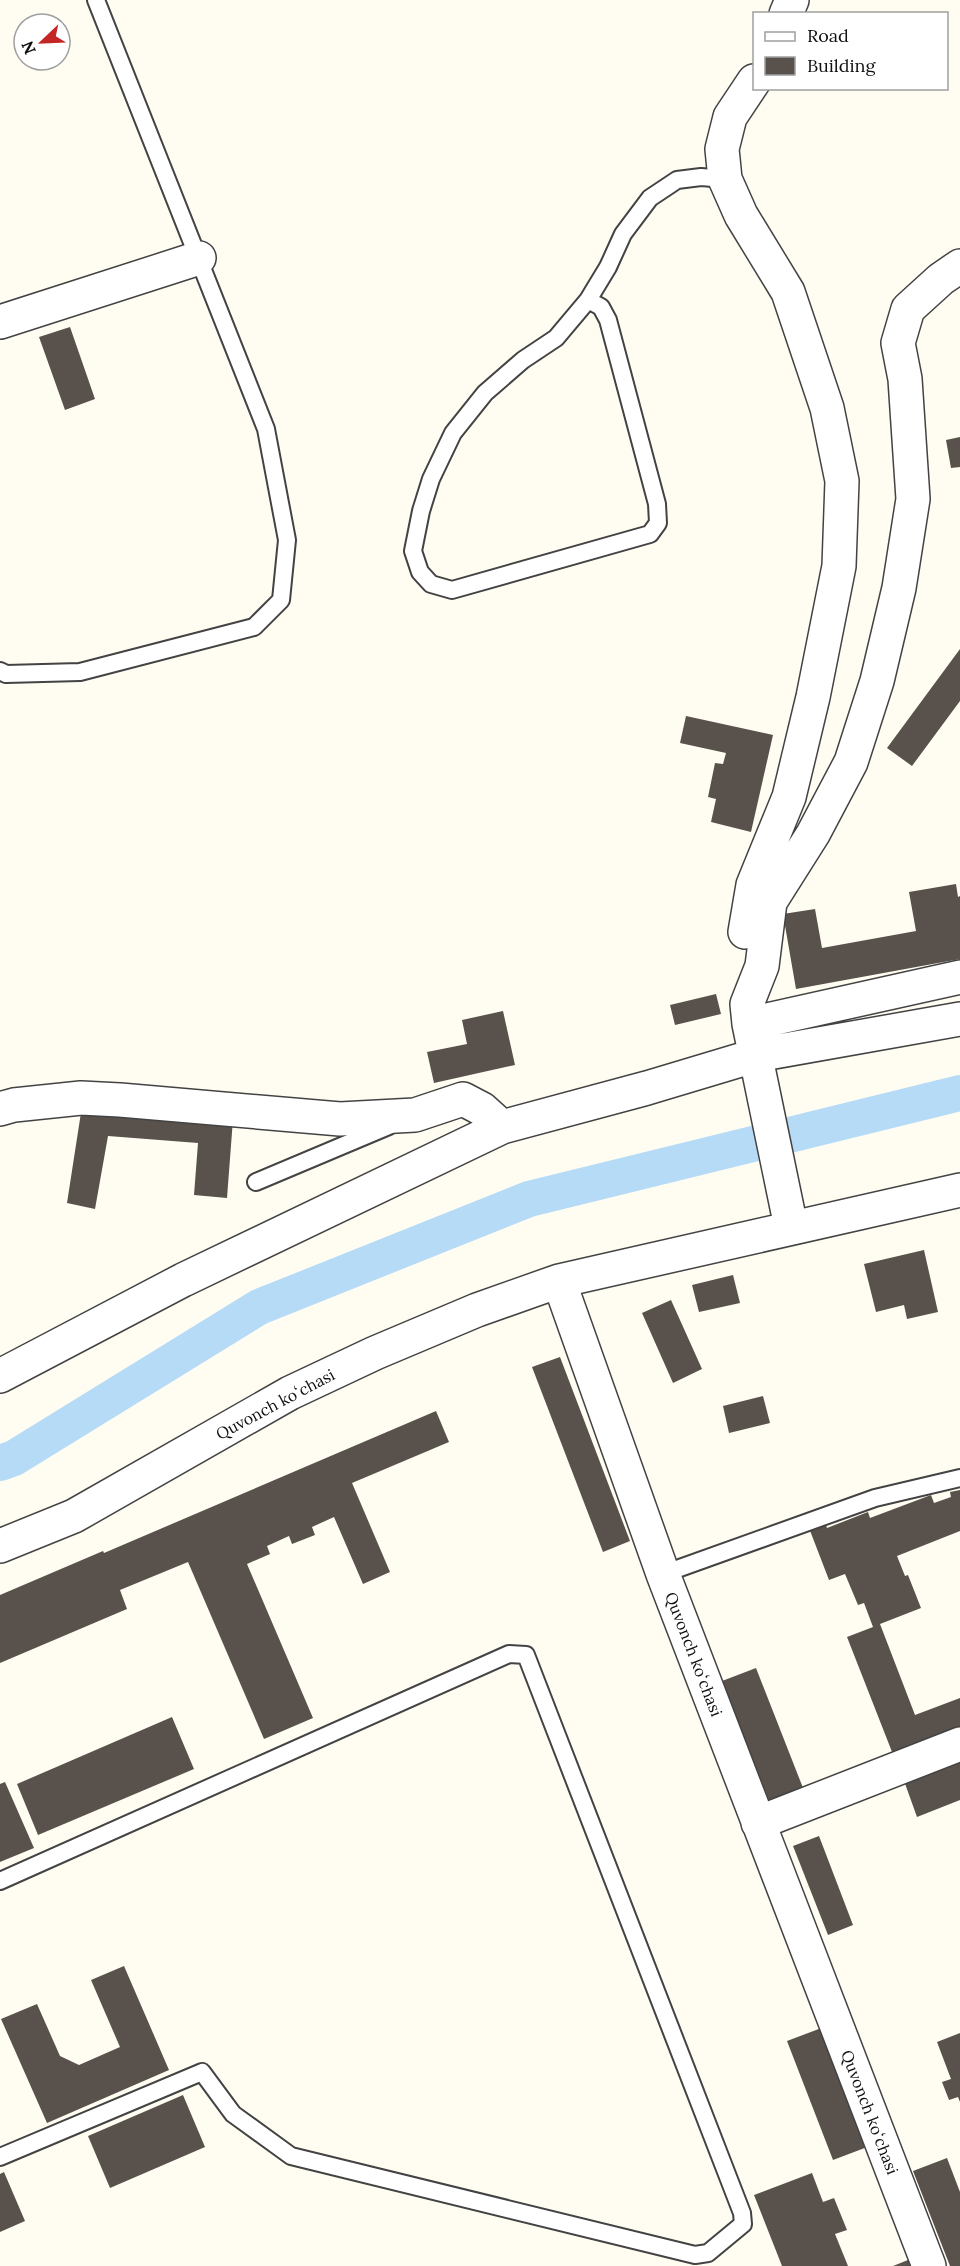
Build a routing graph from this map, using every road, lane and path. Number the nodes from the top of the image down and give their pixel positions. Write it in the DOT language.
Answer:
graph roads {
  1 [pos="96,0"];
  2 [pos="753,82"];
  3 [pos="725,179"];
  4 [pos="199,258"];
  5 [pos="960,266"];
  6 [pos="588,300"];
  7 [pos="0,322"];
  8 [pos="0,671"];
  9 [pos="960,978"];
  10 [pos="748,1014"];
  11 [pos="960,1019"];
  12 [pos="757,1055"];
  13 [pos="0,1109"];
  14 [pos="415,1115"];
  15 [pos="502,1127"];
  16 [pos="256,1182"];
  17 [pos="960,1190"];
  18 [pos="791,1227"];
  19 [pos="559,1281"];
  20 [pos="0,1376"];
  21 [pos="960,1478"];
  22 [pos="0,1546"];
  23 [pos="663,1574"];
  24 [pos="960,1744"];
  25 [pos="758,1823"];
  26 [pos="0,1881"];
  27 [pos="0,2157"];
  28 [pos="929,2266"];
  1 -- 4 [label="lane"];
  2 -- 3 [label="street"];
  3 -- 6 [label="lane"];
  3 -- 10 [label="street"];
  4 -- 7 [label="street"];
  4 -- 8 [label="lane"];
  5 -- 10 [label="street"];
  6 -- 6 [label="lane"];
  9 -- 10 [label="street"];
  10 -- 12 [label="street"];
  11 -- 12 [label="street"];
  12 -- 15 [label="street"];
  12 -- 18 [label="street"];
  13 -- 14 [label="street"];
  14 -- 15 [label="street"];
  14 -- 16 [label="lane"];
  15 -- 20 [label="street"];
  17 -- 18 [label="street, Quvonch koʻchasi"];
  18 -- 19 [label="street, Quvonch koʻchasi"];
  19 -- 22 [label="street, Quvonch koʻchasi"];
  19 -- 23 [label="street, Quvonch koʻchasi"];
  21 -- 23 [label="lane"];
  23 -- 25 [label="street, Quvonch koʻchasi"];
  24 -- 25 [label="street"];
  25 -- 28 [label="street, Quvonch koʻchasi"];
  26 -- 27 [label="lane"];
}
